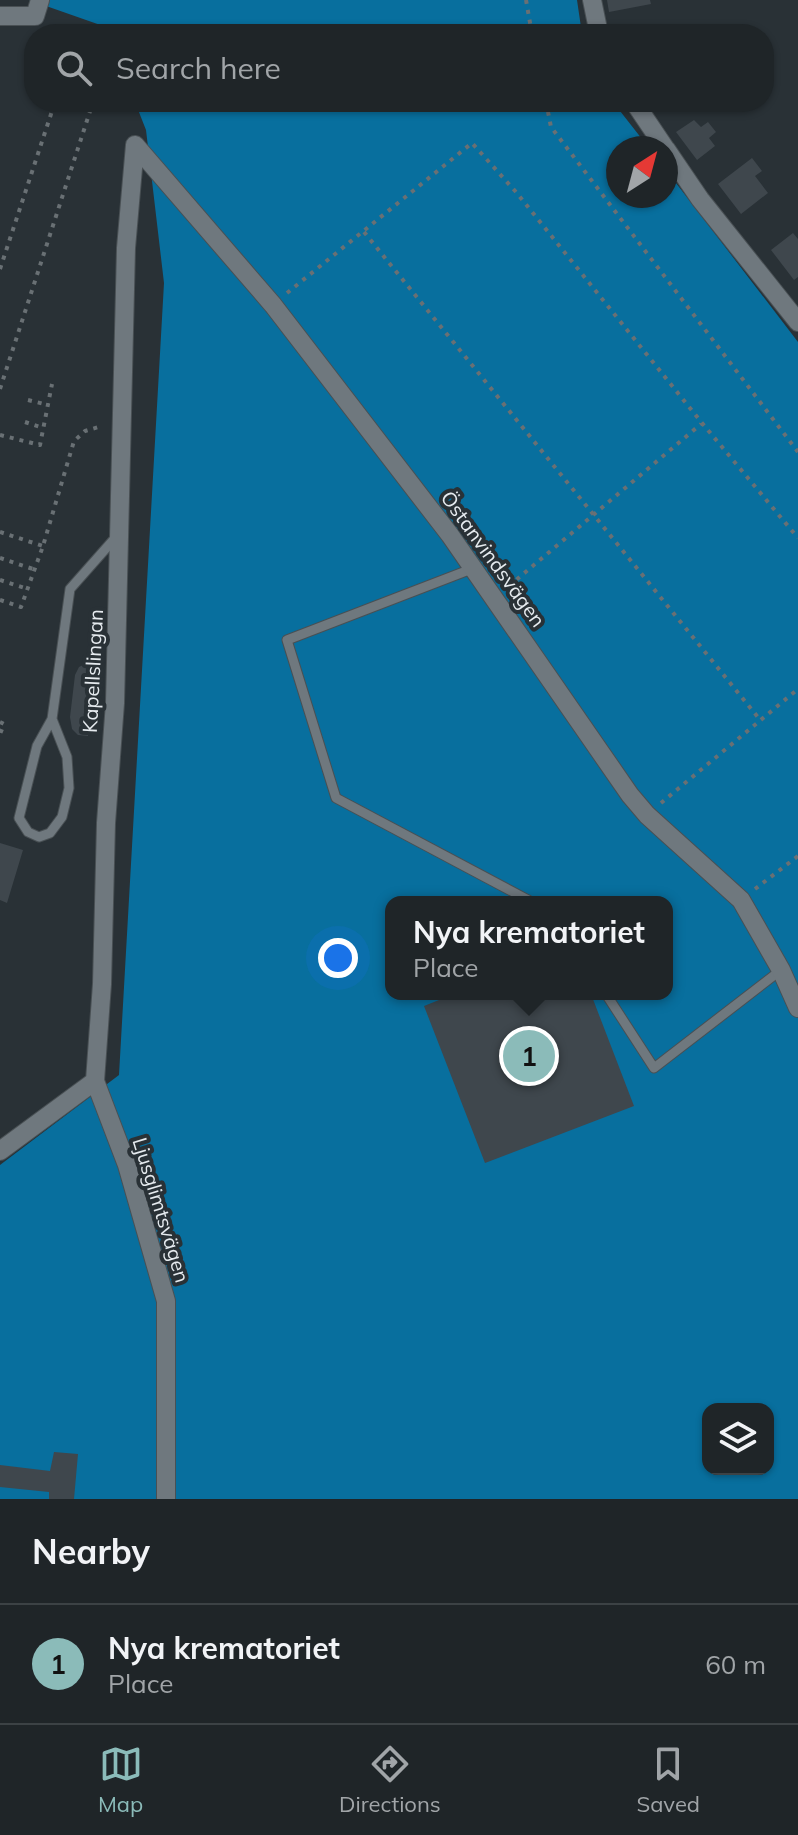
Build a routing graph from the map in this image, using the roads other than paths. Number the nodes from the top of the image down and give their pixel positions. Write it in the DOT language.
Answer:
graph roads {
  1 [pos="592,0"];
  2 [pos="38,8"];
  3 [pos="0,16"];
  4 [pos="597,24"];
  5 [pos="641,112"];
  6 [pos="658,136"];
  7 [pos="135,145"];
  8 [pos="678,166"];
  9 [pos="795,313"];
  10 [pos="121,532"];
  11 [pos="474,568"];
  12 [pos="52,719"];
  13 [pos="521,896"];
  14 [pos="781,970"];
  15 [pos="610,1000"];
  16 [pos="798,1008"];
  17 [pos="95,1081"];
  18 [pos="0,1151"];
  19 [pos="166,1499"];
  1 -- 4 [label="street"];
  2 -- 3 [label="street"];
  5 -- 6 [label="street"];
  7 -- 10 [label="street, Kapellslingan"];
  7 -- 11 [label="street, Östanvindsvägen"];
  8 -- 9 [label="street"];
  10 -- 12 [label="lane"];
  10 -- 17 [label="street, Kapellslingan"];
  11 -- 13 [label="lane"];
  11 -- 14 [label="street, Östanvindsvägen"];
  12 -- 12 [label="lane"];
  14 -- 15 [label="lane"];
  14 -- 16 [label="street, Östanvindsvägen"];
  17 -- 18 [label="street"];
  17 -- 19 [label="street, Ljusglimtsvägen"];
}
